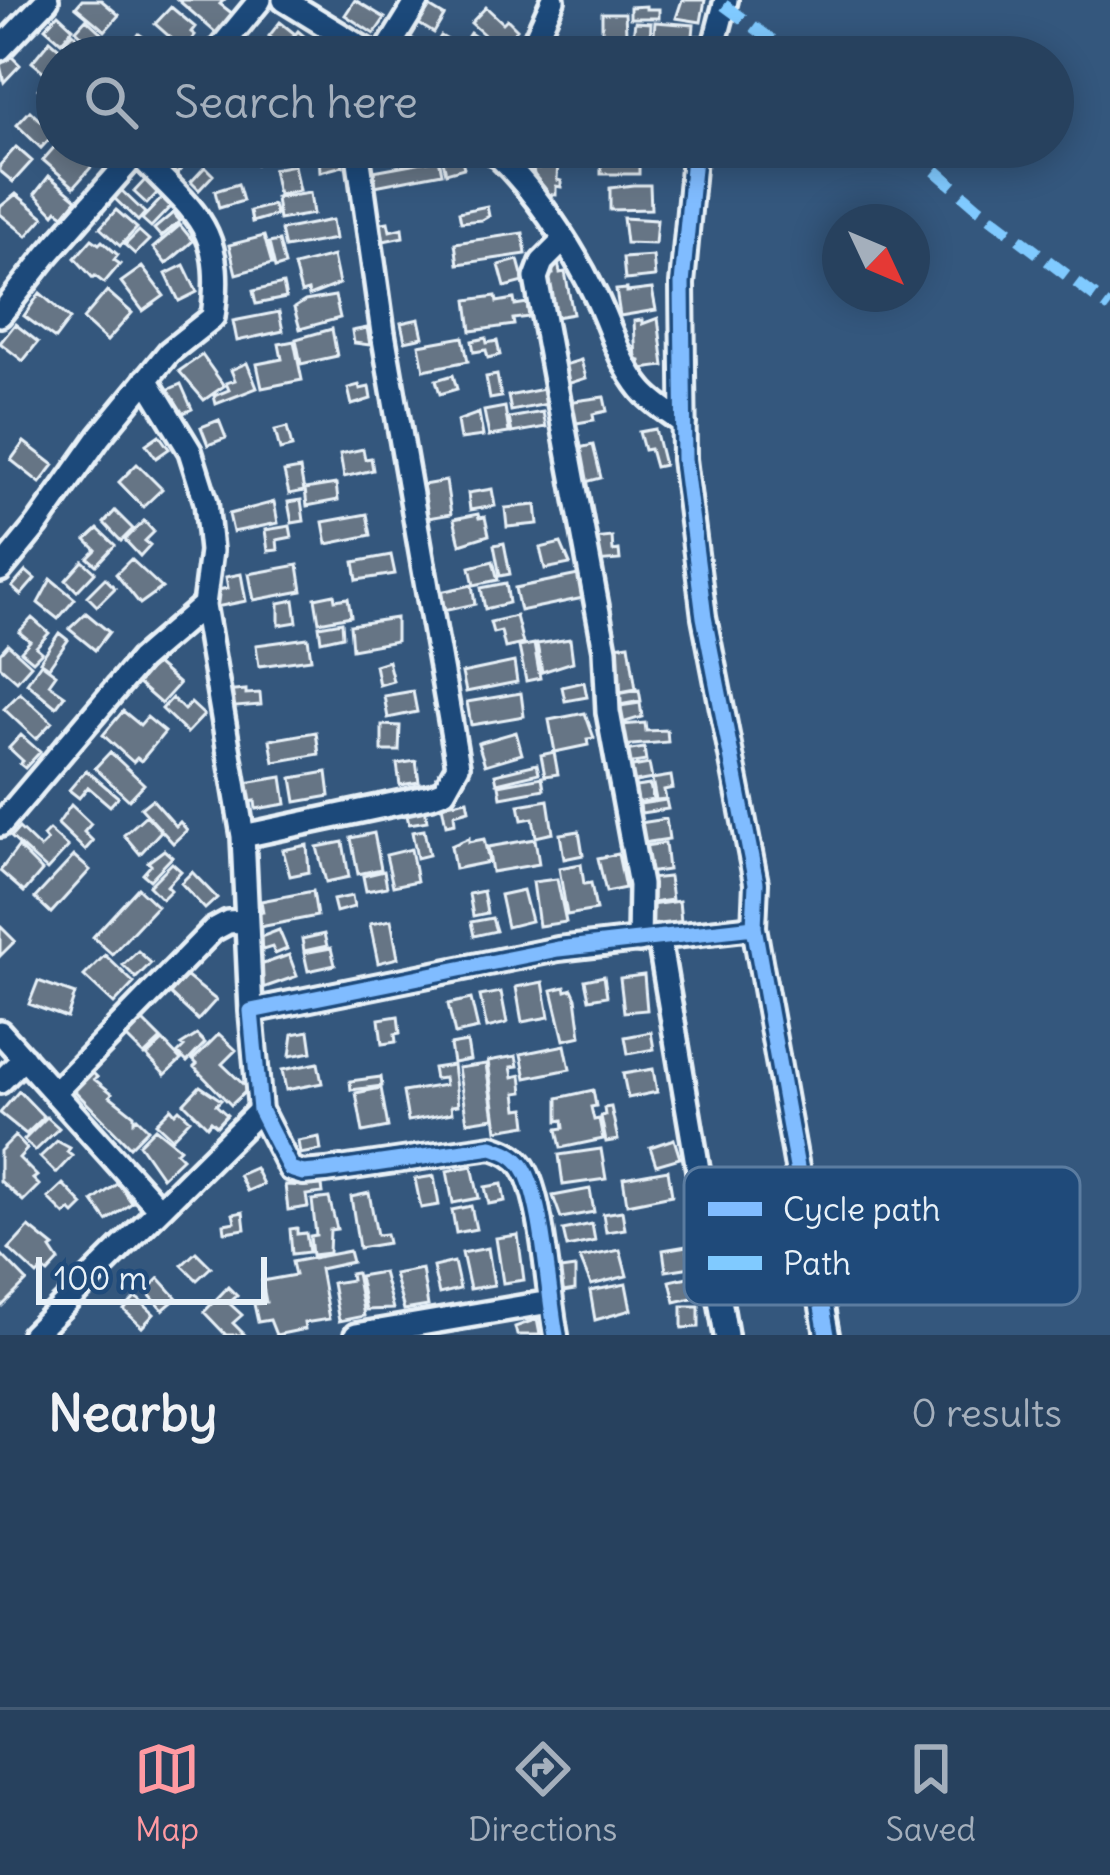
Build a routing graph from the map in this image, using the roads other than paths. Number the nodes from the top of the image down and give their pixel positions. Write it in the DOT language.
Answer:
graph roads {
  1 [pos="46,0"];
  2 [pos="260,0"];
  3 [pos="284,0"];
  4 [pos="418,0"];
  5 [pos="554,0"];
  6 [pos="726,0"];
  7 [pos="230,36"];
  8 [pos="345,36"];
  9 [pos="394,36"];
  10 [pos="537,36"];
  11 [pos="717,36"];
  12 [pos="0,49"];
  13 [pos="124,168"];
  14 [pos="156,168"];
  15 [pos="360,168"];
  16 [pos="513,168"];
  17 [pos="693,168"];
  18 [pos="563,241"];
  19 [pos="0,315"];
  20 [pos="146,379"];
  21 [pos="684,424"];
  22 [pos="0,569"];
  23 [pos="204,604"];
  24 [pos="0,825"];
  25 [pos="243,836"];
  26 [pos="244,921"];
  27 [pos="754,927"];
  28 [pos="649,940"];
  29 [pos="251,1011"];
  30 [pos="0,1032"];
  31 [pos="24,1058"];
  32 [pos="0,1082"];
  33 [pos="56,1091"];
  34 [pos="260,1110"];
  35 [pos="693,1167"];
  36 [pos="797,1167"];
  37 [pos="159,1208"];
  38 [pos="550,1302"];
  39 [pos="720,1305"];
  40 [pos="822,1305"];
  41 [pos="33,1335"];
  42 [pos="356,1335"];
  43 [pos="556,1335"];
  44 [pos="726,1335"];
  45 [pos="827,1335"];
  1 -- 12 [label="street"];
  2 -- 7 [label="street"];
  3 -- 8 [label="street"];
  4 -- 9 [label="street"];
  5 -- 10 [label="street"];
  6 -- 11 [label="street"];
  13 -- 19 [label="street"];
  14 -- 20 [label="street"];
  15 -- 25 [label="street"];
  16 -- 18 [label="street"];
  17 -- 21 [label="street"];
  18 -- 21 [label="street"];
  18 -- 28 [label="street"];
  20 -- 22 [label="street"];
  20 -- 23 [label="street"];
  21 -- 27 [label="street"];
  23 -- 24 [label="street"];
  23 -- 25 [label="street"];
  25 -- 26 [label="street"];
  26 -- 29 [label="street"];
  26 -- 33 [label="street"];
  27 -- 28 [label="street"];
  27 -- 36 [label="street"];
  28 -- 29 [label="street"];
  28 -- 35 [label="street"];
  29 -- 34 [label="street"];
  30 -- 31 [label="street"];
  31 -- 32 [label="street"];
  31 -- 33 [label="street"];
  33 -- 37 [label="street"];
  34 -- 37 [label="street"];
  34 -- 38 [label="street"];
  37 -- 41 [label="street"];
  38 -- 42 [label="street"];
  38 -- 43 [label="street"];
  39 -- 44 [label="street"];
  40 -- 45 [label="street"];
}
